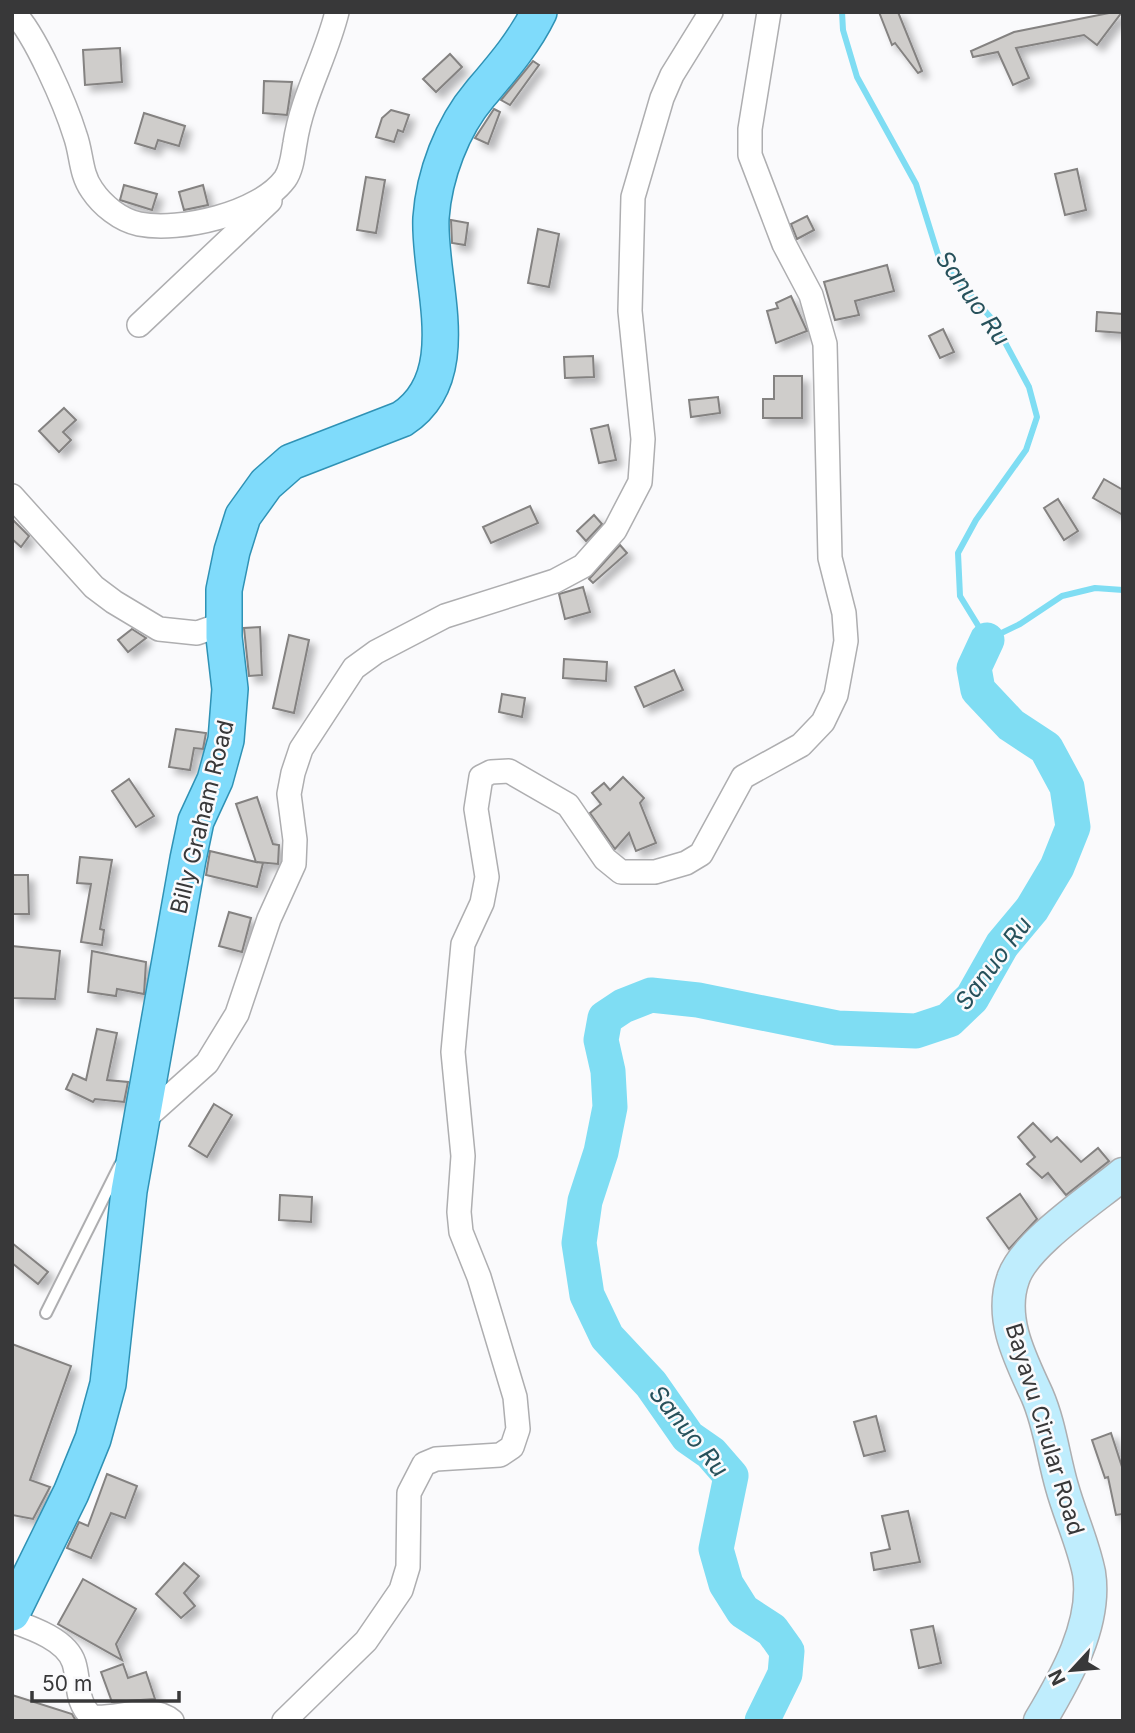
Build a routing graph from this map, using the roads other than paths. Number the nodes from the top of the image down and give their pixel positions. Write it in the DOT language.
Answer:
graph roads {
  1 [pos="13,12"];
  2 [pos="337,12"];
  3 [pos="540,12"];
  4 [pos="711,12"];
  5 [pos="769,12"];
  6 [pos="286,178"];
  7 [pos="139,325"];
  8 [pos="12,496"];
  9 [pos="223,624"];
  10 [pos="141,1123"];
  11 [pos="1123,1174"];
  12 [pos="46,1313"];
  13 [pos="12,1613"];
  14 [pos="12,1621"];
  15 [pos="1046,1714"];
  16 [pos="172,1721"];
  17 [pos="284,1721"];
  1 -- 6 [label="street"];
  2 -- 6 [label="street"];
  3 -- 9 [label="main road, Billy Graham Road"];
  4 -- 10 [label="street"];
  5 -- 17 [label="street"];
  6 -- 7 [label="street"];
  8 -- 9 [label="street"];
  9 -- 10 [label="main road, Billy Graham Road"];
  10 -- 12 [label="lane"];
  10 -- 13 [label="main road, Billy Graham Road"];
  11 -- 15 [label="street, Bayavu Cirular Road"];
  14 -- 16 [label="street"];
}
